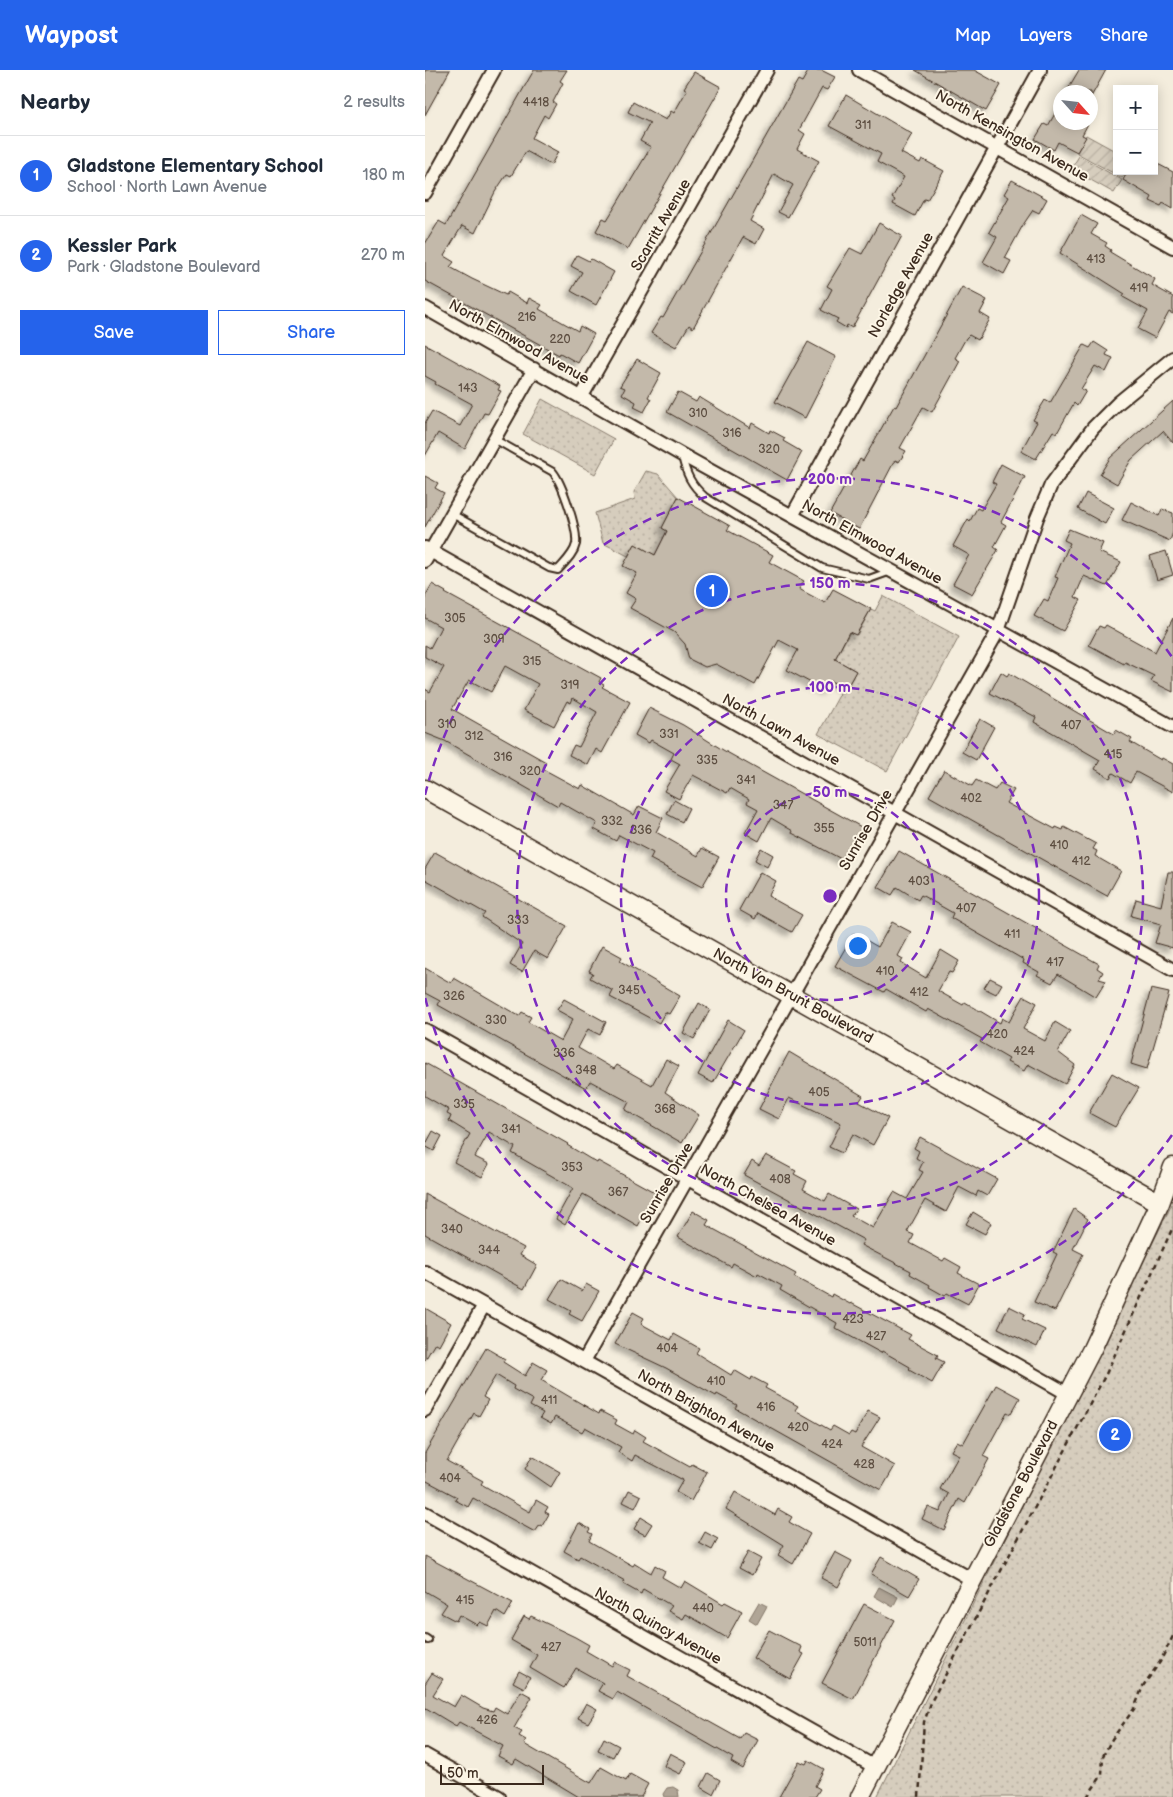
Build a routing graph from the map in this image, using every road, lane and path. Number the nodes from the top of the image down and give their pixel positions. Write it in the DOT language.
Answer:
graph roads {
  1 [pos="494,70"];
  2 [pos="767,70"];
  3 [pos="859,70"];
  4 [pos="1040,70"];
  5 [pos="997,146"];
  6 [pos="425,193"];
  7 [pos="1173,247"];
  8 [pos="425,308"];
  9 [pos="1173,358"];
  10 [pos="534,369"];
  11 [pos="582,396"];
  12 [pos="494,439"];
  13 [pos="682,455"];
  14 [pos="452,514"];
  15 [pos="793,516"];
  16 [pos="427,554"];
  17 [pos="891,571"];
  18 [pos="998,631"];
  19 [pos="1173,728"];
  20 [pos="425,789"];
  21 [pos="895,813"];
  22 [pos="1173,970"];
  23 [pos="791,995"];
  24 [pos="425,1030"];
  25 [pos="1173,1167"];
  26 [pos="687,1179"];
  27 [pos="1160,1203"];
  28 [pos="1173,1226"];
  29 [pos="425,1272"];
  30 [pos="484,1305"];
  31 [pos="584,1361"];
  32 [pos="1068,1394"];
  33 [pos="425,1410"];
  34 [pos="425,1513"];
  35 [pos="971,1579"];
  36 [pos="1173,1636"];
  37 [pos="425,1755"];
  38 [pos="875,1768"];
  39 [pos="499,1797"];
  40 [pos="860,1797"];
  41 [pos="919,1797"];
  42 [pos="1087,1797"];
  1 -- 6 [label="street"];
  2 -- 11 [label="street, Scarritt Avenue"];
  3 -- 5 [label="street, North Kensington Avenue"];
  4 -- 5 [label="street, Norledge Avenue"];
  5 -- 7 [label="street, North Kensington Avenue"];
  5 -- 15 [label="street, Norledge Avenue"];
  8 -- 10 [label="street, North Elmwood Avenue"];
  9 -- 18 [label="street, Sunrise Drive"];
  10 -- 11 [label="street, North Elmwood Avenue"];
  10 -- 12 [label="street"];
  11 -- 13 [label="street, North Elmwood Avenue"];
  12 -- 14 [label="street"];
  12 -- 14 [label="lane"];
  13 -- 15 [label="street, North Elmwood Avenue"];
  13 -- 17 [label="lane"];
  14 -- 16 [label="street"];
  15 -- 17 [label="street, North Elmwood Avenue"];
  16 -- 21 [label="street, North Lawn Avenue"];
  17 -- 18 [label="street, North Elmwood Avenue"];
  18 -- 19 [label="street, North Elmwood Avenue"];
  18 -- 21 [label="street, Sunrise Drive"];
  20 -- 23 [label="street, North Van Brunt Boulevard"];
  21 -- 22 [label="street, North Lawn Avenue"];
  21 -- 23 [label="street, Sunrise Drive"];
  23 -- 26 [label="street, Sunrise Drive"];
  23 -- 27 [label="street, North Van Brunt Boulevard"];
  24 -- 26 [label="street, North Chelsea Avenue"];
  25 -- 27 [label="street, Gladstone Boulevard"];
  26 -- 31 [label="street, Sunrise Drive"];
  26 -- 32 [label="street, North Chelsea Avenue"];
  27 -- 32 [label="street, Gladstone Boulevard"];
  28 -- 41 [label="path"];
  29 -- 30 [label="street, North Brighton Avenue"];
  30 -- 31 [label="street, North Brighton Avenue"];
  30 -- 33 [label="street"];
  31 -- 35 [label="street, North Brighton Avenue"];
  32 -- 35 [label="street, Gladstone Boulevard"];
  34 -- 38 [label="street, North Quincy Avenue"];
  35 -- 38 [label="street, Gladstone Boulevard"];
  36 -- 42 [label="path"];
  37 -- 39 [label="street"];
  38 -- 40 [label="street, Gladstone Boulevard"];
}
